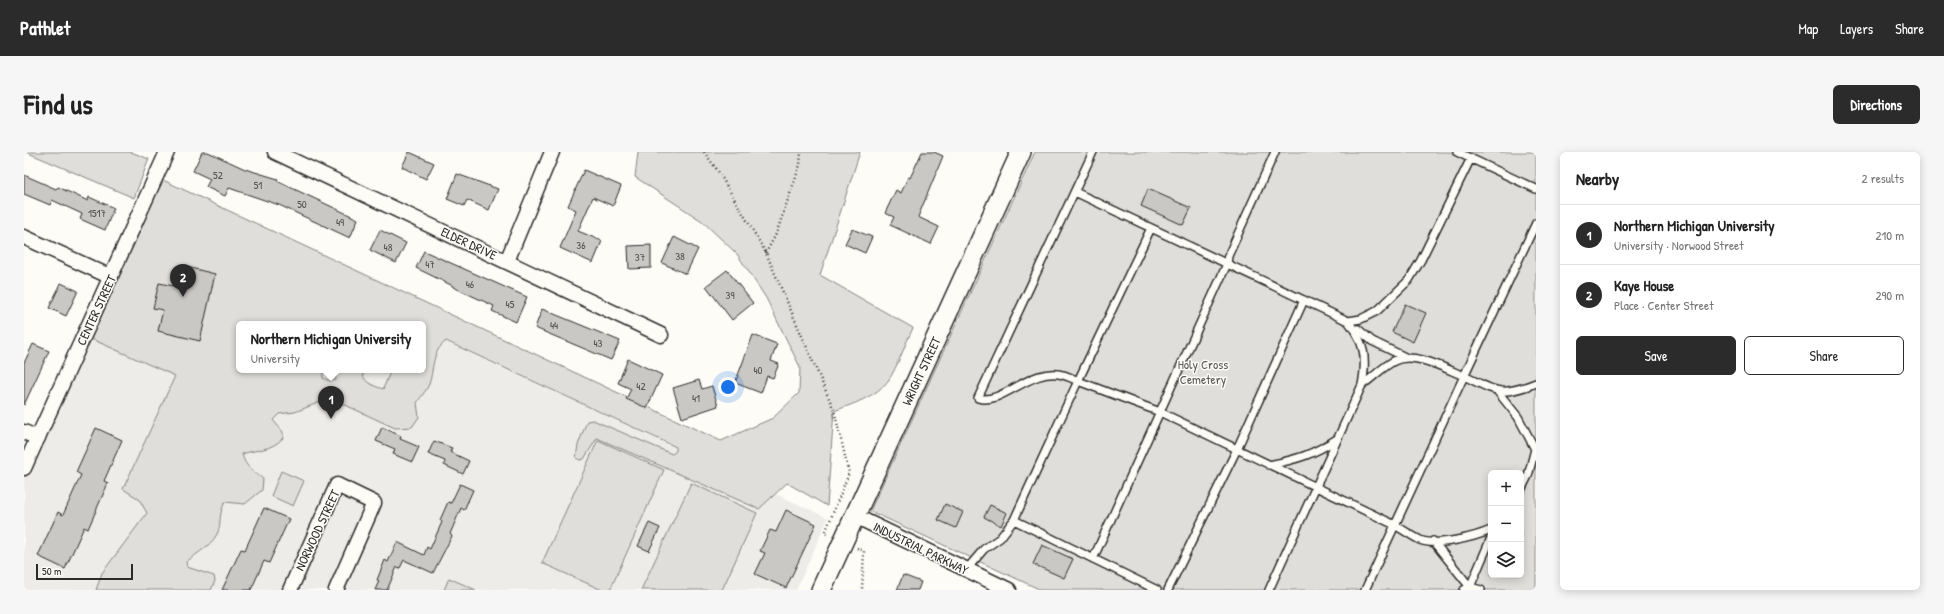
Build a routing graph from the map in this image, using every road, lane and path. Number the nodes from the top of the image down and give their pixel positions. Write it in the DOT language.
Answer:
graph roads {
  1 [pos="167,152"];
  2 [pos="275,152"];
  3 [pos="552,152"];
  4 [pos="704,152"];
  5 [pos="801,152"];
  6 [pos="1021,152"];
  7 [pos="1093,152"];
  8 [pos="1275,152"];
  9 [pos="1457,152"];
  10 [pos="1468,156"];
  11 [pos="1536,189"];
  12 [pos="1075,192"];
  13 [pos="1536,224"];
  14 [pos="1151,228"];
  15 [pos="24,237"];
  16 [pos="766,253"];
  17 [pos="507,261"];
  18 [pos="1228,264"];
  19 [pos="111,277"];
  20 [pos="1304,300"];
  21 [pos="1348,321"];
  22 [pos="661,335"];
  23 [pos="1407,358"];
  24 [pos="1464,376"];
  25 [pos="1078,381"];
  26 [pos="1536,383"];
  27 [pos="1362,385"];
  28 [pos="1498,392"];
  29 [pos="1160,412"];
  30 [pos="24,432"];
  31 [pos="1528,433"];
  32 [pos="1536,437"];
  33 [pos="38,438"];
  34 [pos="1337,438"];
  35 [pos="1236,449"];
  36 [pos="1269,465"];
  37 [pos="24,468"];
  38 [pos="1524,484"];
  39 [pos="1315,487"];
  40 [pos="855,516"];
  41 [pos="1014,520"];
  42 [pos="1396,525"];
  43 [pos="1488,531"];
  44 [pos="1433,541"];
  45 [pos="843,542"];
  46 [pos="1489,542"];
  47 [pos="864,551"];
  48 [pos="1093,559"];
  49 [pos="966,570"];
  50 [pos="1467,588"];
  51 [pos="290,590"];
  52 [pos="336,590"];
  53 [pos="821,590"];
  54 [pos="862,590"];
  55 [pos="1009,590"];
  56 [pos="1157,590"];
  57 [pos="1168,590"];
  58 [pos="1269,590"];
  59 [pos="1365,590"];
  60 [pos="1481,590"];
  1 -- 19 [label="street, CENTER STREET"];
  2 -- 17 [label="street, ELDER DRIVE"];
  3 -- 17 [label="street"];
  4 -- 16 [label="path"];
  5 -- 16 [label="path"];
  6 -- 40 [label="main road, WRIGHT STREET"];
  7 -- 12 [label="lane"];
  8 -- 18 [label="lane"];
  9 -- 10 [label="lane"];
  10 -- 11 [label="lane"];
  10 -- 21 [label="lane"];
  12 -- 14 [label="lane"];
  12 -- 25 [label="lane"];
  13 -- 24 [label="lane"];
  14 -- 18 [label="lane"];
  14 -- 25 [label="lane"];
  15 -- 19 [label="street"];
  16 -- 45 [label="path"];
  17 -- 22 [label="street, ELDER DRIVE"];
  18 -- 20 [label="lane"];
  18 -- 29 [label="lane"];
  19 -- 33 [label="street, CENTER STREET"];
  20 -- 21 [label="lane"];
  20 -- 35 [label="lane"];
  21 -- 23 [label="lane"];
  21 -- 27 [label="lane"];
  23 -- 24 [label="lane"];
  23 -- 27 [label="lane"];
  24 -- 28 [label="lane"];
  24 -- 42 [label="lane"];
  25 -- 29 [label="lane"];
  25 -- 41 [label="lane"];
  26 -- 28 [label="lane"];
  27 -- 34 [label="lane"];
  28 -- 31 [label="lane"];
  29 -- 35 [label="lane"];
  29 -- 48 [label="lane"];
  30 -- 33 [label="street"];
  31 -- 32 [label="lane"];
  31 -- 38 [label="lane"];
  33 -- 37 [label="street, CENTER STREET"];
  34 -- 36 [label="lane"];
  34 -- 39 [label="lane"];
  35 -- 36 [label="lane"];
  35 -- 57 [label="lane"];
  36 -- 39 [label="lane"];
  39 -- 42 [label="lane"];
  39 -- 58 [label="lane"];
  40 -- 45 [label="main road, WRIGHT STREET"];
  40 -- 49 [label="street, INDUSTRIAL PARKWAY"];
  41 -- 48 [label="lane"];
  41 -- 49 [label="lane"];
  42 -- 44 [label="lane"];
  42 -- 59 [label="lane"];
  43 -- 44 [label="lane"];
  44 -- 50 [label="lane"];
  45 -- 53 [label="main road, WRIGHT STREET"];
  46 -- 50 [label="lane"];
  47 -- 54 [label="path"];
  48 -- 56 [label="lane"];
  49 -- 55 [label="street, INDUSTRIAL PARKWAY"];
  50 -- 60 [label="lane"];
  51 -- 52 [label="street, NORWOOD STREET"];
}
